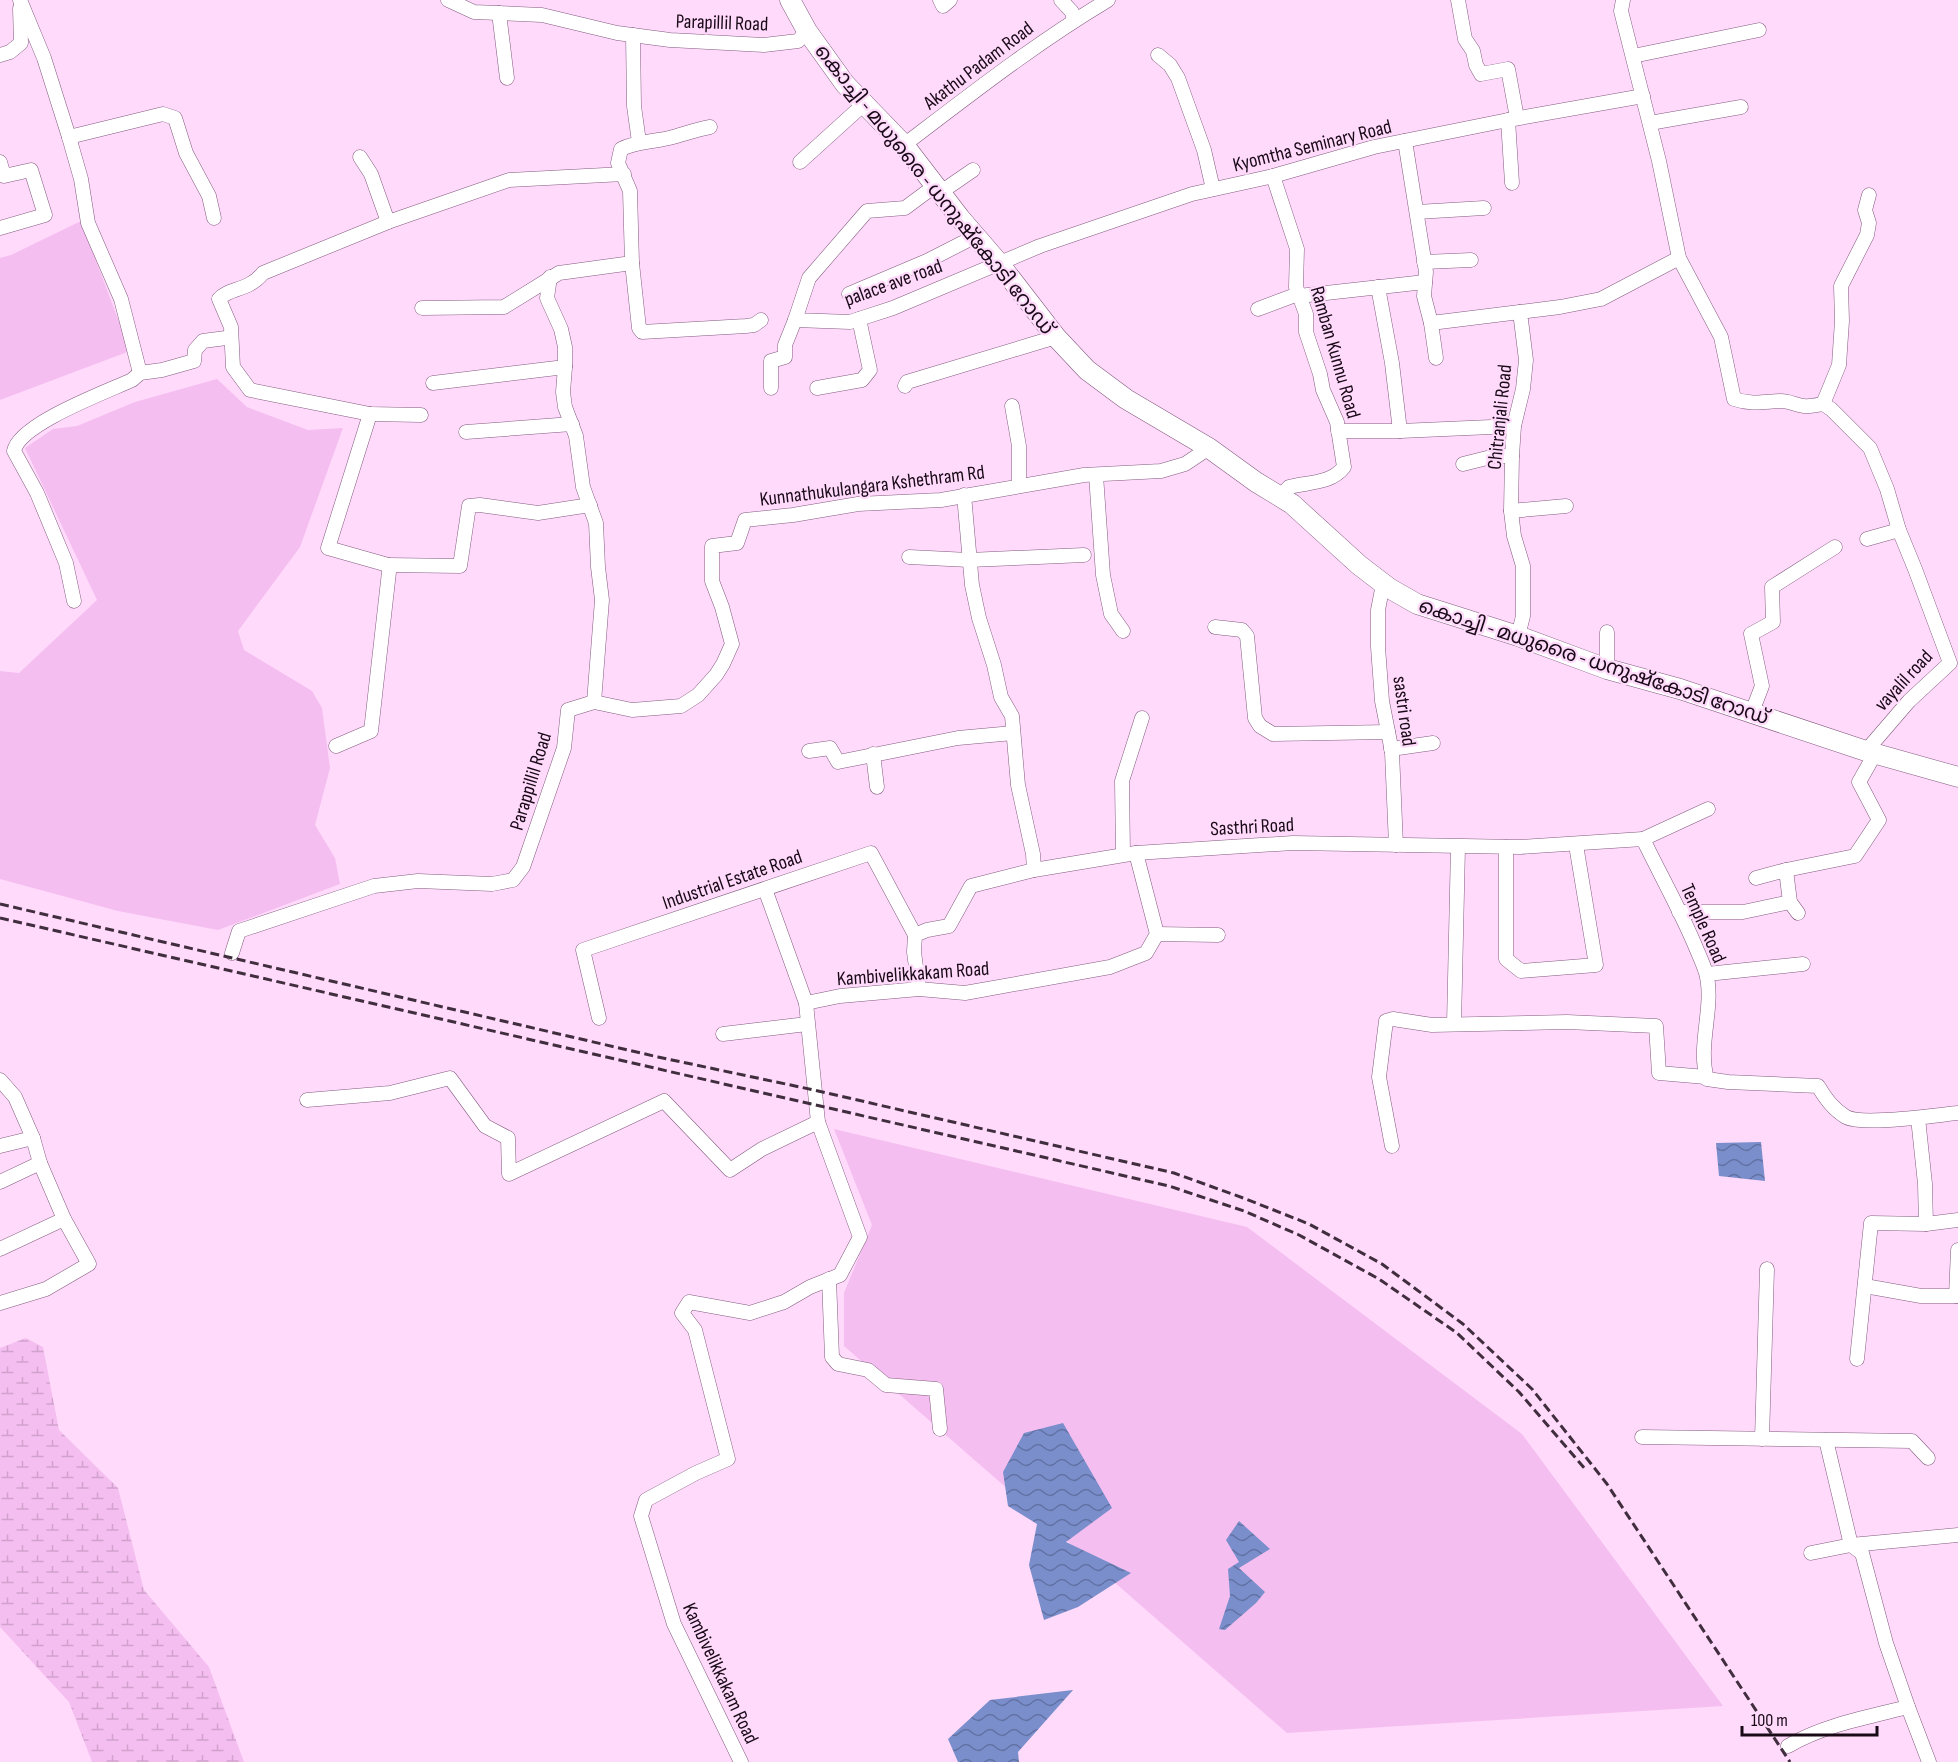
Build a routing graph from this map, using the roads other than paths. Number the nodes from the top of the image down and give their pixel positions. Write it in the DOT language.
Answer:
graph roads {
  1 [pos="20,0"];
  2 [pos="448,0"];
  3 [pos="790,0"];
  4 [pos="939,0"];
  5 [pos="950,0"];
  6 [pos="1061,0"];
  7 [pos="1108,0"];
  8 [pos="1458,0"];
  9 [pos="1623,0"];
  10 [pos="499,13"];
  11 [pos="1074,20"];
  12 [pos="1759,30"];
  13 [pos="807,32"];
  14 [pos="633,35"];
  15 [pos="0,55"];
  16 [pos="1158,55"];
  17 [pos="1633,56"];
  18 [pos="507,78"];
  19 [pos="1643,96"];
  20 [pos="864,104"];
  21 [pos="1741,107"];
  22 [pos="1513,119"];
  23 [pos="1650,123"];
  24 [pos="710,127"];
  25 [pos="69,137"];
  26 [pos="1405,141"];
  27 [pos="639,142"];
  28 [pos="904,145"];
  29 [pos="360,157"];
  30 [pos="800,162"];
  31 [pos="973,170"];
  32 [pos="1,172"];
  33 [pos="624,174"];
  34 [pos="1273,176"];
  35 [pos="1512,183"];
  36 [pos="939,188"];
  37 [pos="1213,189"];
  38 [pos="1869,195"];
  39 [pos="1484,208"];
  40 [pos="1417,212"];
  41 [pos="214,218"];
  42 [pos="388,222"];
  43 [pos="0,228"];
  44 [pos="976,236"];
  45 [pos="1679,258"];
  46 [pos="1471,261"];
  47 [pos="998,262"];
  48 [pos="1424,262"];
  49 [pos="632,263"];
  50 [pos="550,277"];
  51 [pos="1425,282"];
  52 [pos="1378,287"];
  53 [pos="849,294"];
  54 [pos="1299,295"];
  55 [pos="422,308"];
  56 [pos="1258,309"];
  57 [pos="1520,312"];
  58 [pos="859,319"];
  59 [pos="761,320"];
  60 [pos="795,320"];
  61 [pos="1431,323"];
  62 [pos="230,335"];
  63 [pos="1056,337"];
  64 [pos="1436,358"];
  65 [pos="565,367"];
  66 [pos="140,373"];
  67 [pos="433,383"];
  68 [pos="905,386"];
  69 [pos="771,388"];
  70 [pos="817,388"];
  71 [pos="1823,404"];
  72 [pos="1012,406"];
  73 [pos="370,414"];
  74 [pos="421,415"];
  75 [pos="572,424"];
  76 [pos="1514,426"];
  77 [pos="1338,431"];
  78 [pos="1400,431"];
  79 [pos="466,432"];
  80 [pos="1209,448"];
  81 [pos="1512,456"];
  82 [pos="1463,464"];
  83 [pos="1096,475"];
  84 [pos="1019,485"];
  85 [pos="964,495"];
  86 [pos="1280,497"];
  87 [pos="590,506"];
  88 [pos="1566,506"];
  89 [pos="1511,511"];
  90 [pos="1899,530"];
  91 [pos="1867,539"];
  92 [pos="1835,547"];
  93 [pos="1084,555"];
  94 [pos="909,557"];
  95 [pos="969,560"];
  96 [pos="388,565"];
  97 [pos="1383,584"];
  98 [pos="74,601"];
  99 [pos="1215,627"];
  100 [pos="1123,631"];
  101 [pos="1607,632"];
  102 [pos="1518,636"];
  103 [pos="1954,662"];
  104 [pos="1607,669"];
  105 [pos="594,702"];
  106 [pos="1752,712"];
  107 [pos="1142,718"];
  108 [pos="1388,732"];
  109 [pos="1013,733"];
  110 [pos="1433,743"];
  111 [pos="336,746"];
  112 [pos="1391,749"];
  113 [pos="809,751"];
  114 [pos="1871,752"];
  115 [pos="873,754"];
  116 [pos="1958,777"];
  117 [pos="877,787"];
  118 [pos="1708,809"];
  119 [pos="1643,839"];
  120 [pos="1396,844"];
  121 [pos="1576,845"];
  122 [pos="1458,847"];
  123 [pos="1506,847"];
  124 [pos="1123,854"];
  125 [pos="1034,870"];
  126 [pos="1786,870"];
  127 [pos="1756,878"];
  128 [pos="765,889"];
  129 [pos="1679,912"];
  130 [pos="1156,934"];
  131 [pos="915,935"];
  132 [pos="1218,935"];
  133 [pos="232,953"];
  134 [pos="1803,964"];
  135 [pos="1707,974"];
  136 [pos="919,989"];
  137 [pos="806,1003"];
  138 [pos="599,1018"];
  139 [pos="807,1024"];
  140 [pos="1454,1024"];
  141 [pos="723,1034"];
  142 [pos="1706,1077"];
  143 [pos="0,1080"];
  144 [pos="307,1100"];
  145 [pos="1958,1113"];
  146 [pos="1918,1118"];
  147 [pos="818,1122"];
  148 [pos="33,1138"];
  149 [pos="0,1146"];
  150 [pos="1392,1146"];
  151 [pos="40,1163"];
  152 [pos="0,1182"];
  153 [pos="64,1219"];
  154 [pos="1958,1223"];
  155 [pos="1926,1224"];
  156 [pos="0,1249"];
  157 [pos="1958,1250"];
  158 [pos="1767,1269"];
  159 [pos="829,1279"];
  160 [pos="1865,1286"];
  161 [pos="1957,1296"];
  162 [pos="0,1303"];
  163 [pos="1857,1359"];
  164 [pos="940,1429"];
  165 [pos="1641,1437"];
  166 [pos="1762,1439"];
  167 [pos="1826,1440"];
  168 [pos="1928,1458"];
  169 [pos="1958,1535"];
  170 [pos="1851,1545"];
  171 [pos="1811,1553"];
  172 [pos="1908,1707"];
  173 [pos="1788,1746"];
  174 [pos="741,1762"];
  175 [pos="1929,1762"];
  1 -- 15 [label="street"];
  1 -- 25 [label="street"];
  2 -- 10 [label="street, Parapillil Road"];
  3 -- 13 [label="highway, കൊച്ചി - മധുരൈ - ധനുഷ്‌കോടി റോഡ്"];
  4 -- 5 [label="street"];
  6 -- 11 [label="street"];
  7 -- 11 [label="street, Akathu Padam Road"];
  8 -- 22 [label="street"];
  9 -- 17 [label="street"];
  10 -- 14 [label="street, Parapillil Road"];
  10 -- 18 [label="street"];
  11 -- 28 [label="street, Akathu Padam Road"];
  12 -- 17 [label="street"];
  13 -- 14 [label="street, Parapillil Road"];
  13 -- 20 [label="highway, കൊച്ചി - മധുരൈ - ധനുഷ്‌കോടി റോഡ്"];
  14 -- 27 [label="street"];
  16 -- 37 [label="street"];
  17 -- 19 [label="street"];
  19 -- 22 [label="street, Kyomtha Seminary Road"];
  19 -- 23 [label="street"];
  20 -- 28 [label="highway, കൊച്ചി - മധുരൈ - ധനുഷ്‌കോടി റോഡ്"];
  20 -- 30 [label="street"];
  21 -- 23 [label="street"];
  22 -- 26 [label="street, Kyomtha Seminary Road"];
  22 -- 35 [label="street"];
  23 -- 45 [label="street"];
  24 -- 27 [label="street"];
  25 -- 41 [label="street"];
  25 -- 66 [label="street"];
  26 -- 34 [label="street, Kyomtha Seminary Road"];
  26 -- 40 [label="street"];
  27 -- 33 [label="street"];
  28 -- 36 [label="highway, കൊച്ചി - മധുരൈ - ധനുഷ്‌കോടി റോഡ്"];
  29 -- 42 [label="street"];
  31 -- 36 [label="street"];
  32 -- 43 [label="street"];
  33 -- 42 [label="street"];
  33 -- 49 [label="street"];
  34 -- 37 [label="street, Kyomtha Seminary Road"];
  34 -- 54 [label="street, Ramban Kunnu Road"];
  36 -- 44 [label="highway, കൊച്ചി - മധുരൈ - ധനുഷ്‌കോടി റോഡ്"];
  36 -- 60 [label="street"];
  37 -- 47 [label="street, Kyomtha Seminary Road"];
  38 -- 71 [label="street"];
  39 -- 40 [label="street"];
  40 -- 48 [label="street"];
  42 -- 62 [label="street"];
  44 -- 47 [label="highway, കൊച്ചി - മധുരൈ - ധനുഷ്‌കോടി റോഡ്"];
  44 -- 53 [label="street"];
  45 -- 57 [label="street"];
  45 -- 71 [label="street"];
  46 -- 48 [label="street"];
  47 -- 58 [label="street, palace ave road"];
  47 -- 63 [label="highway, കൊച്ചി - മധുരൈ - ധനുഷ്‌കോടി റോഡ്"];
  48 -- 51 [label="street"];
  49 -- 50 [label="street"];
  49 -- 59 [label="street"];
  50 -- 55 [label="street"];
  50 -- 65 [label="street"];
  51 -- 52 [label="street"];
  51 -- 61 [label="street"];
  52 -- 54 [label="street"];
  52 -- 78 [label="street"];
  54 -- 56 [label="street"];
  54 -- 77 [label="street, Ramban Kunnu Road"];
  57 -- 61 [label="street"];
  57 -- 76 [label="street, Chitranjali Road"];
  58 -- 60 [label="street, palace ave road"];
  58 -- 70 [label="street"];
  60 -- 69 [label="street"];
  61 -- 64 [label="street"];
  62 -- 66 [label="street"];
  62 -- 73 [label="street"];
  63 -- 68 [label="street"];
  63 -- 80 [label="highway, കൊച്ചി - മധുരൈ - ധനുഷ്‌കോടി റോഡ്"];
  65 -- 67 [label="street"];
  65 -- 75 [label="street"];
  66 -- 98 [label="street"];
  71 -- 90 [label="street, vayalil road"];
  72 -- 84 [label="street"];
  73 -- 74 [label="street"];
  73 -- 96 [label="street"];
  75 -- 79 [label="street"];
  75 -- 87 [label="street"];
  76 -- 78 [label="street"];
  76 -- 81 [label="street, Chitranjali Road"];
  77 -- 78 [label="street"];
  77 -- 86 [label="street, Ramban Kunnu Road"];
  80 -- 83 [label="street, Kunnathukulangara Kshethram Rd"];
  80 -- 86 [label="highway, കൊച്ചി - മധുരൈ - ധനുഷ്‌കോടി റോഡ്"];
  81 -- 82 [label="street"];
  81 -- 89 [label="street, Chitranjali Road"];
  83 -- 84 [label="street, Kunnathukulangara Kshethram Rd"];
  83 -- 100 [label="street"];
  84 -- 85 [label="street, Kunnathukulangara Kshethram Rd"];
  85 -- 95 [label="street"];
  85 -- 105 [label="street, Kunnathukulangara Kshethram Rd"];
  86 -- 97 [label="highway, കൊച്ചി - മധുരൈ - ധനുഷ്‌കോടി റോഡ്"];
  87 -- 96 [label="street"];
  87 -- 105 [label="street"];
  88 -- 89 [label="street"];
  89 -- 102 [label="street, Chitranjali Road"];
  90 -- 91 [label="street"];
  90 -- 103 [label="street, vayalil road"];
  92 -- 106 [label="street"];
  93 -- 95 [label="street"];
  94 -- 95 [label="street"];
  95 -- 109 [label="street"];
  96 -- 111 [label="street"];
  97 -- 102 [label="highway, കൊച്ചി - മധുരൈ - ധനുഷ്‌കോടി റോഡ്"];
  97 -- 108 [label="street, sastri road"];
  99 -- 108 [label="street"];
  101 -- 104 [label="street"];
  102 -- 104 [label="highway, കൊച്ചി - മധുരൈ - ധനുഷ്‌കോടി റോഡ്"];
  103 -- 114 [label="street, vayalil road"];
  104 -- 106 [label="highway, കൊച്ചി - മധുരൈ - ധനുഷ്‌കോടി റോഡ്"];
  105 -- 133 [label="street, Parappillil Road"];
  106 -- 114 [label="highway, കൊച്ചി - മധുരൈ - ധനുഷ്‌കോടി റോഡ്"];
  107 -- 124 [label="street"];
  108 -- 112 [label="street, sastri road"];
  109 -- 115 [label="street"];
  109 -- 125 [label="street"];
  110 -- 112 [label="street"];
  112 -- 120 [label="street, sastri road"];
  113 -- 115 [label="street"];
  114 -- 116 [label="highway, കൊച്ചി - മധുരൈ - ധനുഷ്‌കോടി റോഡ്"];
  114 -- 126 [label="street, vayalil road"];
  115 -- 117 [label="street"];
  118 -- 119 [label="street"];
  119 -- 121 [label="street"];
  119 -- 129 [label="street, Temple Road"];
  120 -- 122 [label="street"];
  120 -- 124 [label="street, Sasthri Road"];
  121 -- 123 [label="street"];
  121 -- 123 [label="street"];
  122 -- 123 [label="street"];
  122 -- 140 [label="street"];
  124 -- 125 [label="street, Sasthri Road"];
  124 -- 130 [label="street"];
  125 -- 131 [label="street, Sasthri Road"];
  126 -- 127 [label="street"];
  126 -- 129 [label="street"];
  128 -- 131 [label="street, Industrial Estate Road"];
  128 -- 137 [label="street"];
  128 -- 138 [label="street, Industrial Estate Road"];
  129 -- 135 [label="street, Temple Road"];
  130 -- 132 [label="street"];
  130 -- 136 [label="street, Kambivelikkakam Road"];
  131 -- 136 [label="street"];
  134 -- 135 [label="street"];
  135 -- 142 [label="street, Temple Road"];
  136 -- 137 [label="street, Kambivelikkakam Road"];
  137 -- 139 [label="street, Kambivelikkakam Road"];
  139 -- 141 [label="street"];
  139 -- 147 [label="street, Kambivelikkakam Road"];
  140 -- 142 [label="street"];
  140 -- 150 [label="street"];
  142 -- 146 [label="street"];
  143 -- 148 [label="street"];
  144 -- 147 [label="street"];
  145 -- 146 [label="street"];
  146 -- 155 [label="street"];
  147 -- 159 [label="street, Kambivelikkakam Road"];
  148 -- 149 [label="street"];
  148 -- 151 [label="street"];
  151 -- 152 [label="street"];
  151 -- 153 [label="street"];
  153 -- 156 [label="street"];
  153 -- 162 [label="street"];
  154 -- 155 [label="street"];
  155 -- 160 [label="street"];
  157 -- 161 [label="street"];
  158 -- 166 [label="street"];
  159 -- 164 [label="street"];
  159 -- 174 [label="street, Kambivelikkakam Road"];
  160 -- 161 [label="street"];
  160 -- 163 [label="street"];
  165 -- 166 [label="street"];
  166 -- 167 [label="street"];
  167 -- 168 [label="street"];
  167 -- 170 [label="street"];
  169 -- 170 [label="street"];
  170 -- 171 [label="street"];
  170 -- 172 [label="street"];
  172 -- 173 [label="street"];
  172 -- 175 [label="street"];
}
